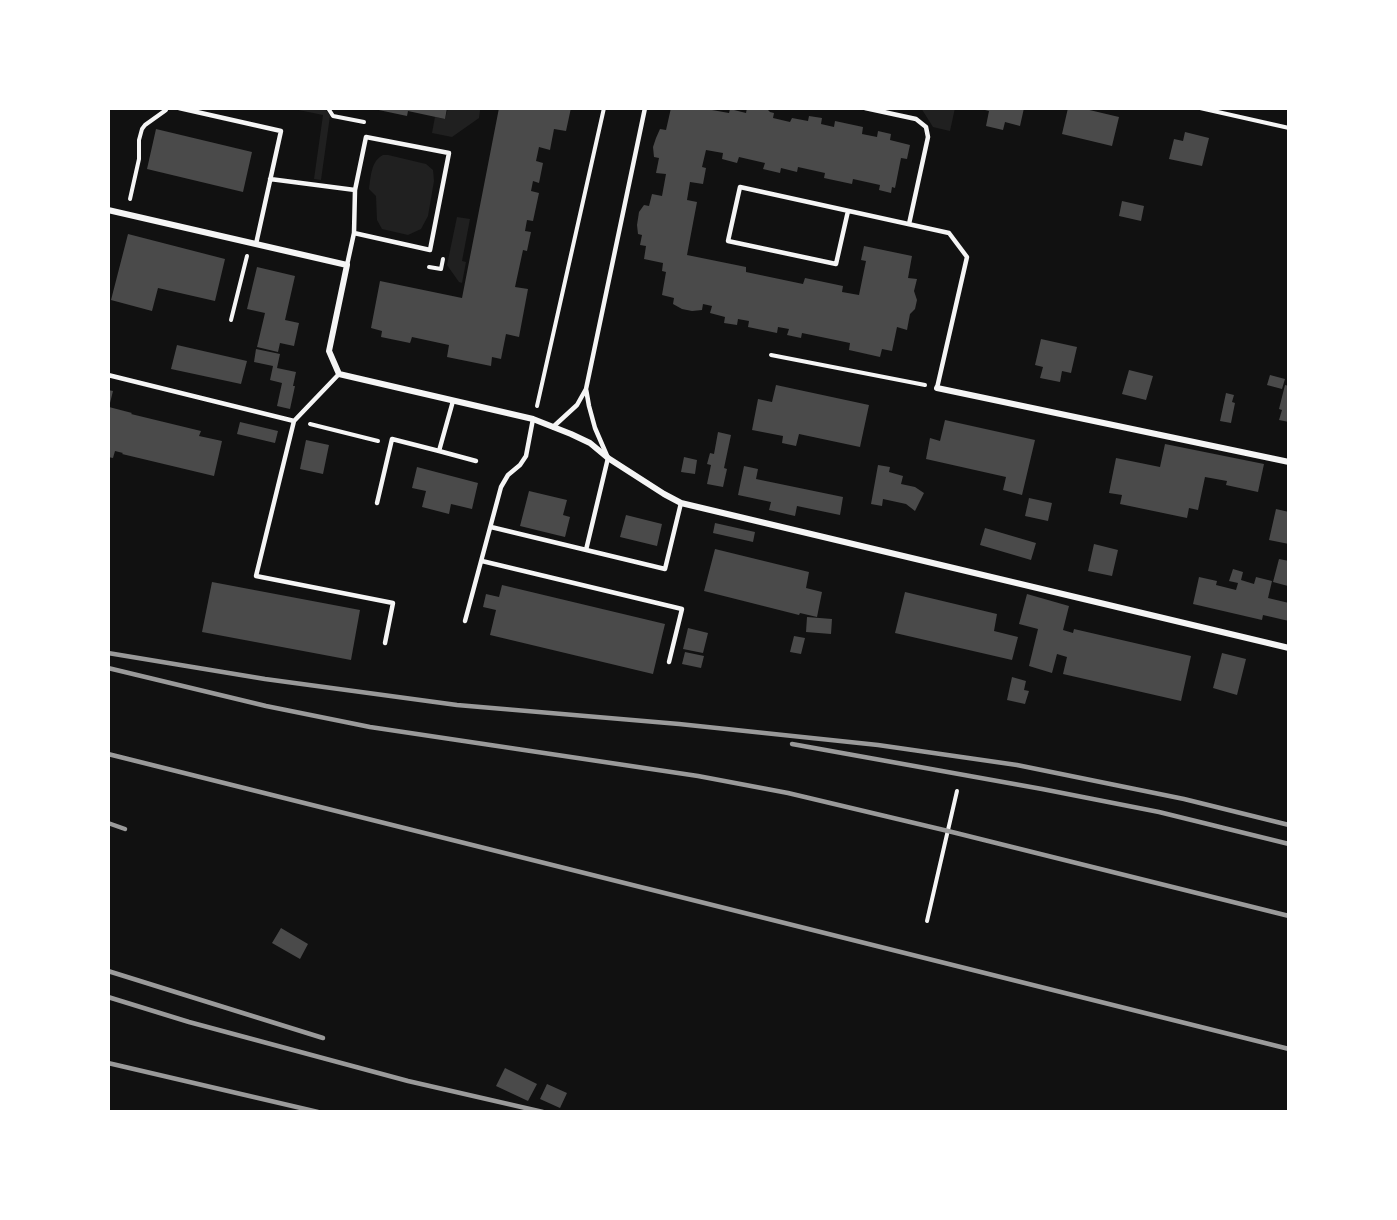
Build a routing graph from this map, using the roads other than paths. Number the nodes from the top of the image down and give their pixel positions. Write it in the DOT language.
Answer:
graph roads {
  1 [pos="179,108"];
  2 [pos="645,108"];
  3 [pos="865,108"];
  4 [pos="270,180"];
  5 [pos="355,190"];
  6 [pos="108,210"];
  7 [pos="848,211"];
  8 [pos="909,224"];
  9 [pos="354,233"];
  10 [pos="253,244"];
  11 [pos="347,265"];
  12 [pos="339,374"];
  13 [pos="108,375"];
  14 [pos="937,388"];
  15 [pos="586,389"];
  16 [pos="453,401"];
  17 [pos="533,419"];
  18 [pos="294,421"];
  19 [pos="553,427"];
  20 [pos="440,451"];
  21 [pos="608,458"];
  22 [pos="476,461"];
  23 [pos="1289,462"];
  24 [pos="377,503"];
  25 [pos="681,503"];
  26 [pos="491,527"];
  27 [pos="586,550"];
  28 [pos="482,561"];
  29 [pos="465,621"];
  30 [pos="386,644"];
  31 [pos="1289,648"];
  32 [pos="669,662"];
  1 -- 4 [label="lane"];
  2 -- 15 [label="lane"];
  3 -- 8 [label="lane"];
  4 -- 5 [label="lane"];
  4 -- 10 [label="lane"];
  5 -- 9 [label="lane"];
  5 -- 9 [label="lane"];
  6 -- 10 [label="street"];
  7 -- 7 [label="lane"];
  7 -- 8 [label="lane"];
  8 -- 14 [label="lane"];
  9 -- 11 [label="lane"];
  10 -- 11 [label="street"];
  11 -- 12 [label="street"];
  12 -- 16 [label="street"];
  12 -- 18 [label="lane"];
  13 -- 18 [label="lane"];
  14 -- 23 [label="street"];
  15 -- 19 [label="lane"];
  15 -- 21 [label="lane"];
  16 -- 17 [label="street"];
  16 -- 20 [label="lane"];
  17 -- 19 [label="street"];
  17 -- 26 [label="lane"];
  18 -- 30 [label="lane"];
  19 -- 21 [label="street"];
  20 -- 22 [label="lane"];
  20 -- 24 [label="lane"];
  21 -- 25 [label="street"];
  21 -- 27 [label="lane"];
  25 -- 27 [label="lane"];
  25 -- 31 [label="street"];
  26 -- 27 [label="lane"];
  26 -- 28 [label="lane"];
  28 -- 29 [label="lane"];
  28 -- 32 [label="lane"];
}
